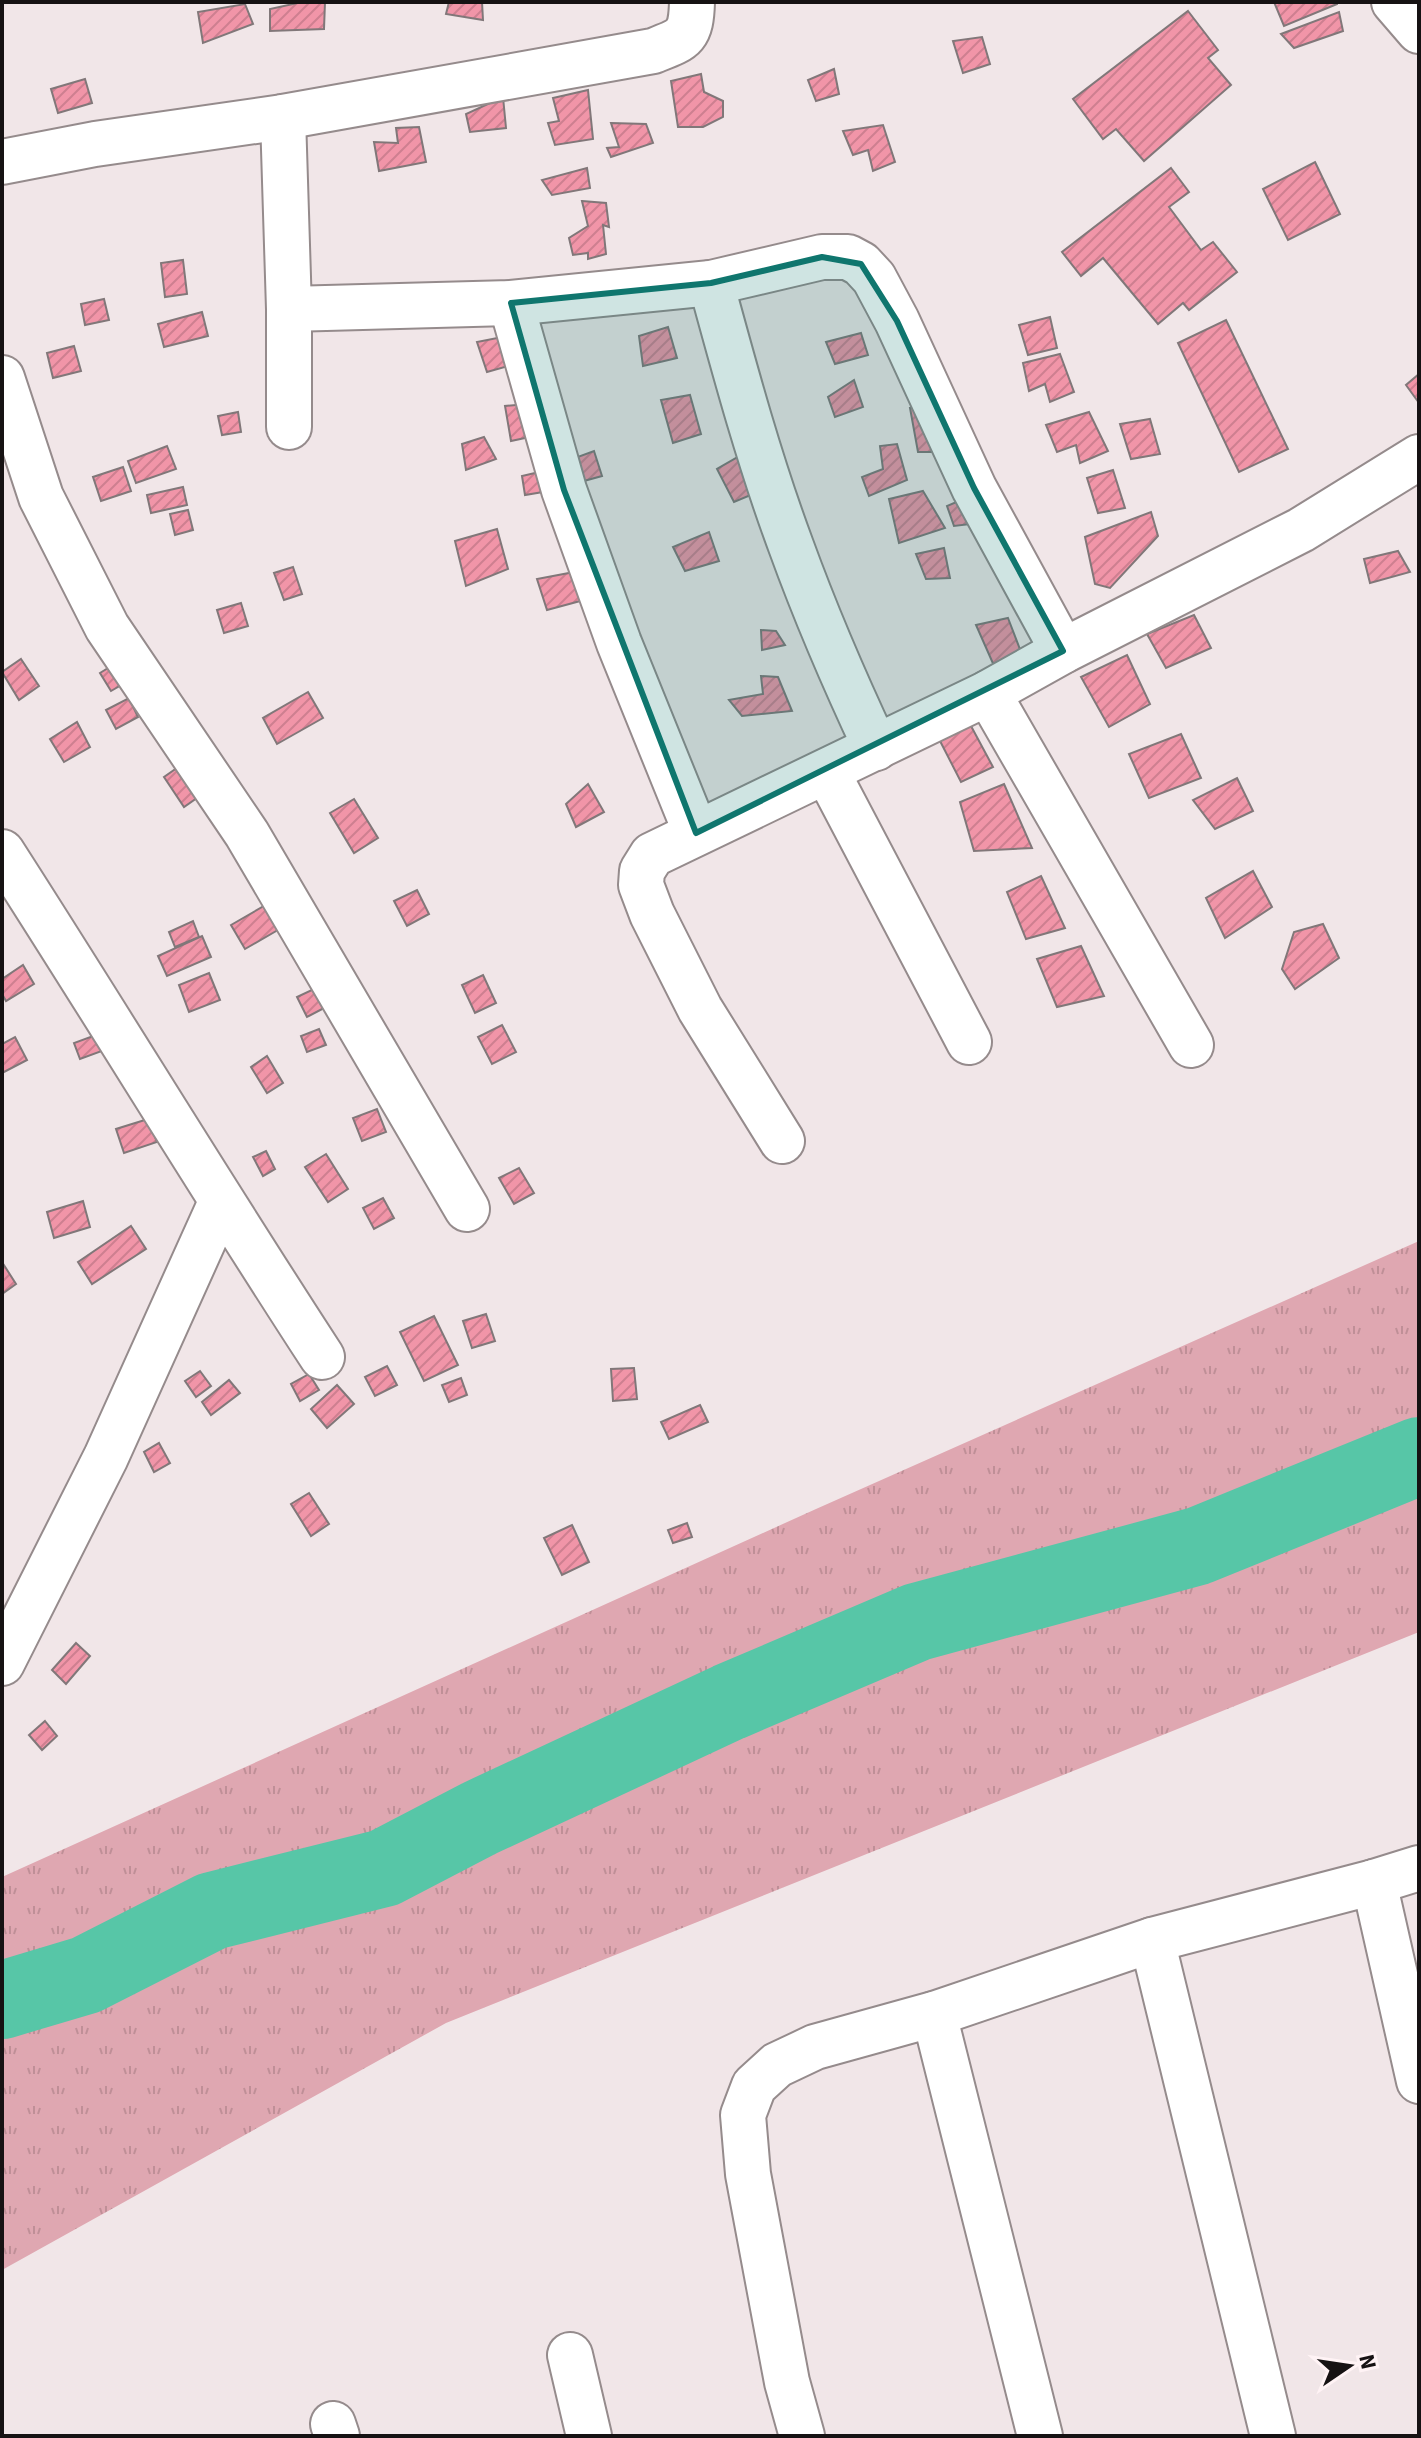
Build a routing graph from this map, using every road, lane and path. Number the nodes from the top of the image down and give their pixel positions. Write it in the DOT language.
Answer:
graph roads {
  1 [pos="692,2"];
  2 [pos="1394,2"];
  3 [pos="1419,31"];
  4 [pos="283,117"];
  5 [pos="2,162"];
  6 [pos="711,283"];
  7 [pos="511,303"];
  8 [pos="289,309"];
  9 [pos="2,378"];
  10 [pos="289,427"];
  11 [pos="1419,457"];
  12 [pos="1063,651"];
  13 [pos="988,693"];
  14 [pos="876,748"];
  15 [pos="827,772"];
  16 [pos="696,833"];
  17 [pos="2,852"];
  18 [pos="969,1042"];
  19 [pos="1191,1045"];
  20 [pos="782,1141"];
  21 [pos="221,1202"];
  22 [pos="467,1209"];
  23 [pos="322,1357"];
  24 [pos="2,1663"];
  25 [pos="1419,1868"];
  26 [pos="1374,1882"];
  27 [pos="1152,1940"];
  28 [pos="934,2014"];
  29 [pos="1419,2081"];
  30 [pos="570,2355"];
  31 [pos="589,2436"];
  32 [pos="802,2436"];
  33 [pos="1040,2436"];
  34 [pos="1273,2436"];
  1 -- 4 [label="street"];
  2 -- 3 [label="street"];
  4 -- 5 [label="street"];
  4 -- 8 [label="street"];
  6 -- 7 [label="street"];
  6 -- 12 [label="street"];
  6 -- 14 [label="street"];
  7 -- 8 [label="street"];
  7 -- 16 [label="street"];
  8 -- 10 [label="street"];
  9 -- 22 [label="street"];
  11 -- 12 [label="street"];
  12 -- 13 [label="street"];
  13 -- 14 [label="street"];
  13 -- 19 [label="street"];
  14 -- 15 [label="street"];
  15 -- 16 [label="street"];
  15 -- 18 [label="street"];
  16 -- 20 [label="street"];
  17 -- 21 [label="street"];
  21 -- 23 [label="street"];
  21 -- 24 [label="street"];
  25 -- 26 [label="street"];
  26 -- 27 [label="street"];
  26 -- 29 [label="street"];
  27 -- 28 [label="street"];
  27 -- 34 [label="street"];
  28 -- 32 [label="street"];
  28 -- 33 [label="street"];
  30 -- 31 [label="street"];
}
